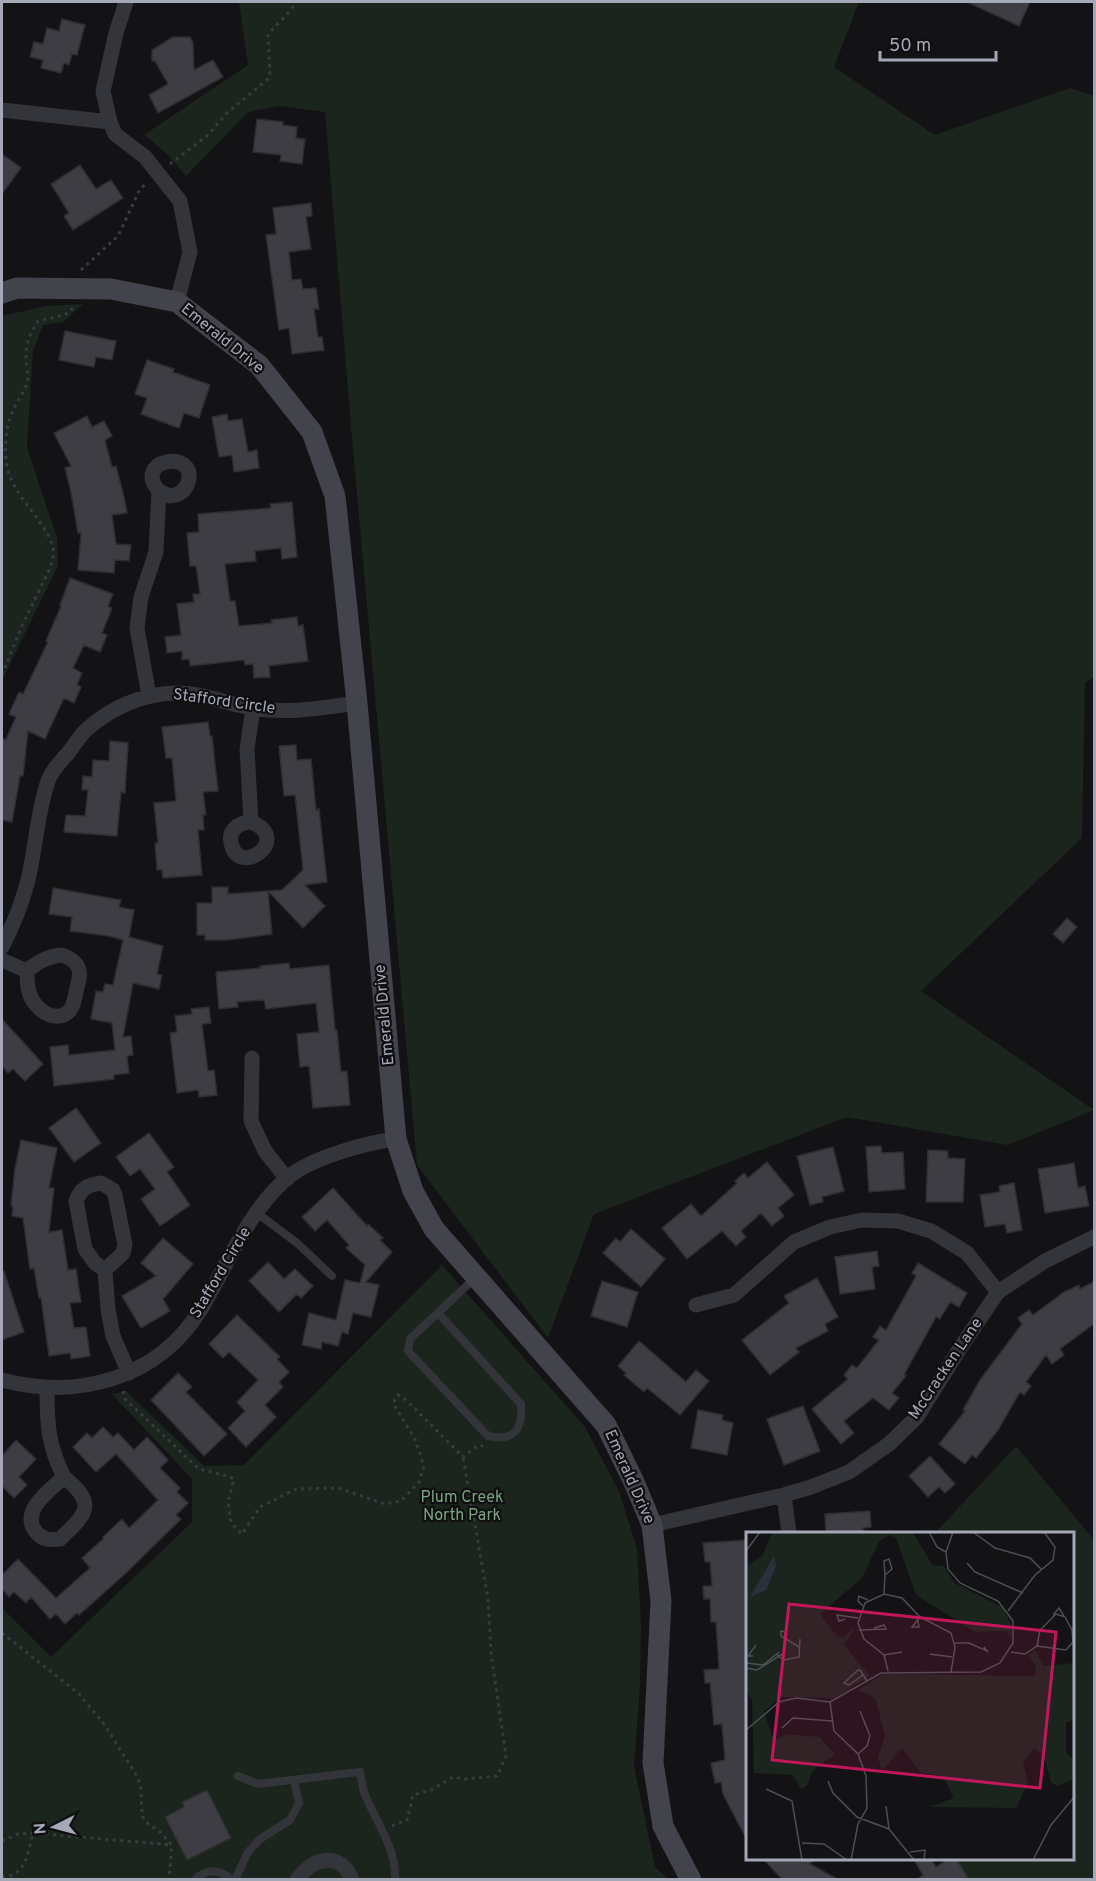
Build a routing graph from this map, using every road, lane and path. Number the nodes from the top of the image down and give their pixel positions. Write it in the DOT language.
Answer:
graph roads {
  1 [pos="126,2"];
  2 [pos="296,2"];
  3 [pos="2,110"];
  4 [pos="110,122"];
  5 [pos="159,173"];
  6 [pos="78,289"];
  7 [pos="2,293"];
  8 [pos="177,302"];
  9 [pos="159,492"];
  10 [pos="2,675"];
  11 [pos="148,696"];
  12 [pos="357,703"];
  13 [pos="253,708"];
  14 [pos="250,822"];
  15 [pos="2,947"];
  16 [pos="2,960"];
  17 [pos="27,971"];
  18 [pos="252,1058"];
  19 [pos="396,1139"];
  20 [pos="287,1179"];
  21 [pos="257,1213"];
  22 [pos="1095,1237"];
  23 [pos="105,1270"];
  24 [pos="332,1276"];
  25 [pos="477,1276"];
  26 [pos="998,1292"];
  27 [pos="696,1305"];
  28 [pos="438,1313"];
  29 [pos="124,1376"];
  30 [pos="2,1380"];
  31 [pos="47,1388"];
  32 [pos="487,1448"];
  33 [pos="463,1457"];
  34 [pos="64,1477"];
  35 [pos="784,1495"];
  36 [pos="652,1525"];
  37 [pos="789,1532"];
  38 [pos="2,1633"];
  39 [pos="238,1776"];
  40 [pos="294,1780"];
  41 [pos="383,1830"];
  42 [pos="33,1833"];
  43 [pos="2,1841"];
  44 [pos="171,1845"];
  45 [pos="2,1876"];
  46 [pos="169,1880"];
  47 [pos="195,1880"];
  48 [pos="233,1880"];
  49 [pos="297,1880"];
  50 [pos="352,1880"];
  51 [pos="395,1880"];
  52 [pos="691,1880"];
  1 -- 4 [label="street"];
  2 -- 5 [label="path"];
  3 -- 4 [label="street"];
  4 -- 5 [label="street"];
  5 -- 6 [label="path"];
  5 -- 8 [label="street"];
  6 -- 7 [label="street, Emerald Drive"];
  6 -- 8 [label="street, Emerald Drive"];
  6 -- 10 [label="path"];
  8 -- 12 [label="street, Emerald Drive"];
  9 -- 11 [label="street"];
  11 -- 13 [label="street, Stafford Circle"];
  11 -- 15 [label="street, Stafford Circle"];
  12 -- 13 [label="street, Stafford Circle"];
  12 -- 19 [label="street, Emerald Drive"];
  13 -- 14 [label="street"];
  16 -- 17 [label="street"];
  18 -- 20 [label="street"];
  19 -- 20 [label="street, Stafford Circle"];
  19 -- 25 [label="street, Emerald Drive"];
  20 -- 21 [label="street, Stafford Circle"];
  21 -- 24 [label="lane"];
  21 -- 29 [label="street, Stafford Circle"];
  22 -- 26 [label="street, McCracken Lane"];
  23 -- 23 [label="street"];
  23 -- 29 [label="street"];
  25 -- 28 [label="lane"];
  25 -- 36 [label="street, Emerald Drive"];
  26 -- 27 [label="street"];
  26 -- 35 [label="street, McCracken Lane"];
  28 -- 28 [label="lane"];
  29 -- 31 [label="street, Stafford Circle"];
  29 -- 33 [label="path"];
  30 -- 31 [label="street, Stafford Circle"];
  31 -- 34 [label="street"];
  32 -- 33 [label="path"];
  33 -- 41 [label="path"];
  35 -- 36 [label="street, McCracken Lane"];
  35 -- 37 [label="street"];
  36 -- 52 [label="street, Emerald Drive"];
  38 -- 44 [label="path"];
  39 -- 40 [label="lane"];
  40 -- 41 [label="lane"];
  40 -- 48 [label="lane"];
  41 -- 51 [label="lane"];
  42 -- 43 [label="path"];
  42 -- 44 [label="path"];
  42 -- 45 [label="path"];
  44 -- 46 [label="path"];
  47 -- 48 [label="lane"];
  49 -- 50 [label="street"];
}
